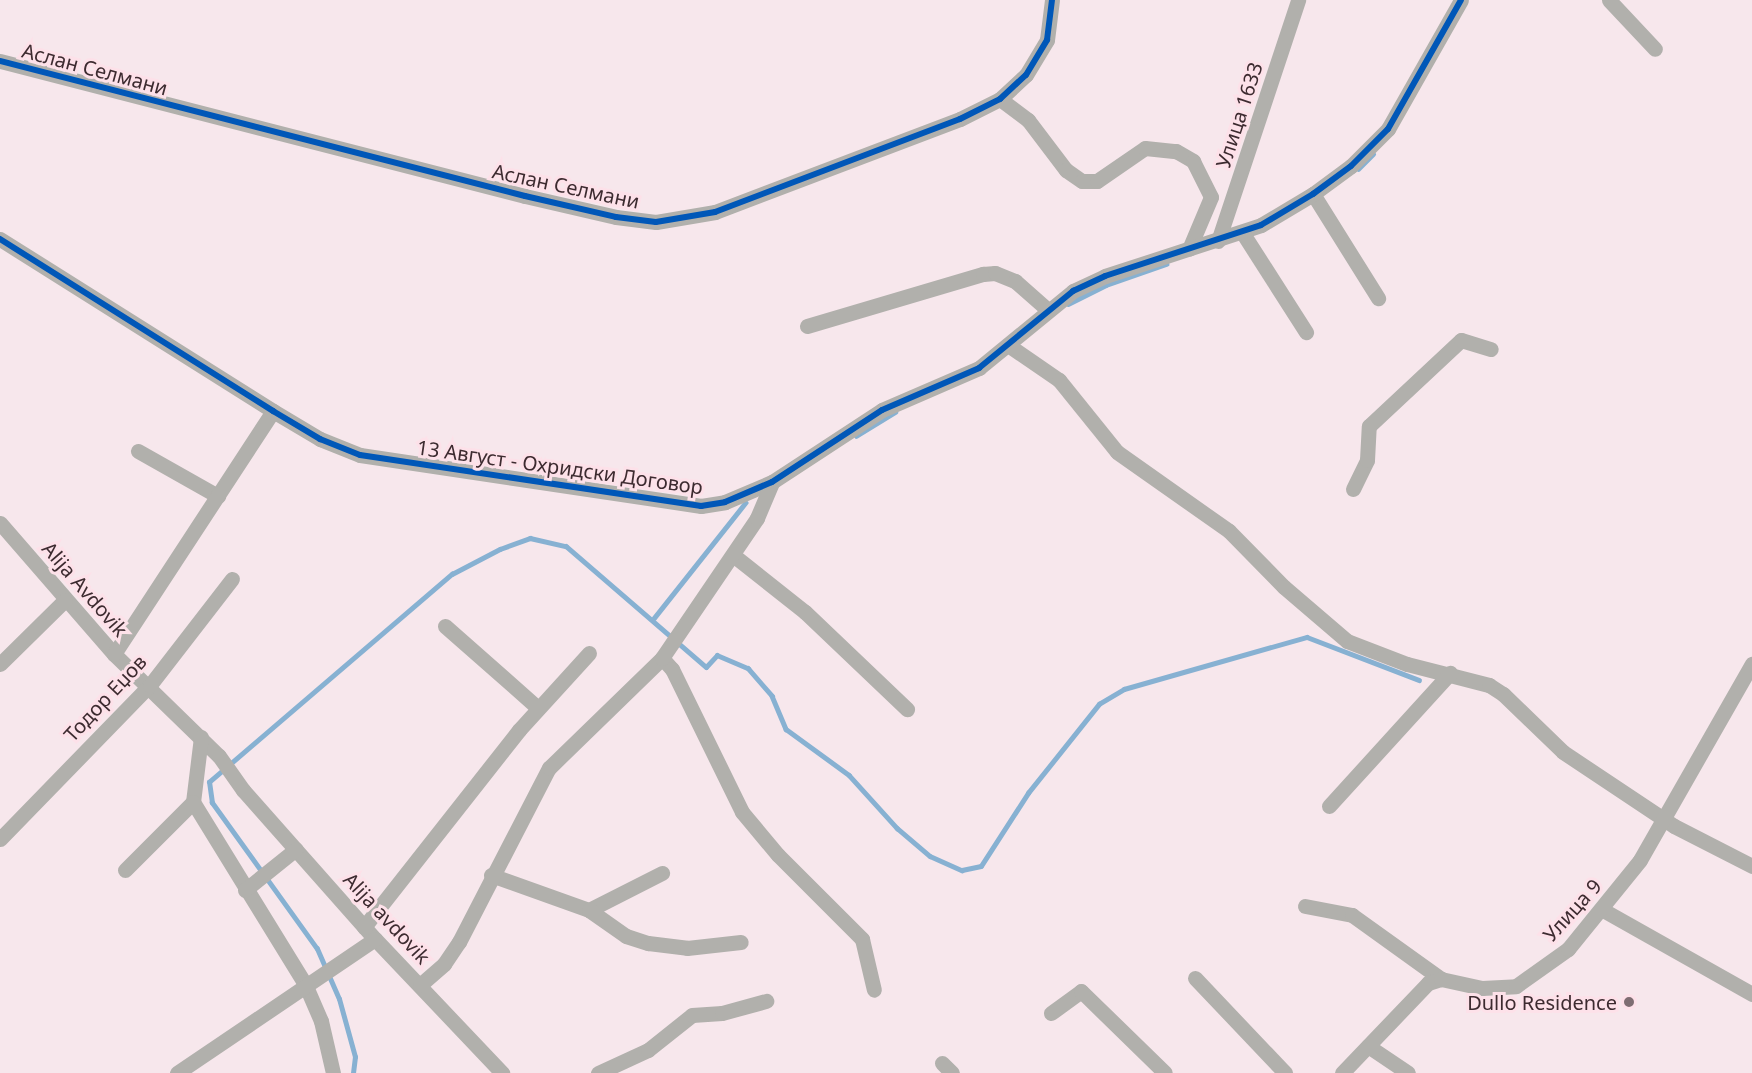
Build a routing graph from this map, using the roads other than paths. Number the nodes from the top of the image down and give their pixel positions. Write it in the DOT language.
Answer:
graph roads {
  1 [pos="1052,0"];
  2 [pos="1298,0"];
  3 [pos="1461,0"];
  4 [pos="1609,0"];
  5 [pos="1654,49"];
  6 [pos="0,61"];
  7 [pos="1000,99"];
  8 [pos="1313,194"];
  9 [pos="1242,232"];
  10 [pos="0,239"];
  11 [pos="1218,241"];
  12 [pos="1189,249"];
  13 [pos="1378,298"];
  14 [pos="1048,310"];
  15 [pos="807,326"];
  16 [pos="1306,332"];
  17 [pos="1008,345"];
  18 [pos="1491,349"];
  19 [pos="273,411"];
  20 [pos="138,451"];
  21 [pos="772,482"];
  22 [pos="1353,489"];
  23 [pos="218,496"];
  24 [pos="0,524"];
  25 [pos="733,555"];
  26 [pos="232,579"];
  27 [pos="65,600"];
  28 [pos="445,626"];
  29 [pos="666,652"];
  30 [pos="589,653"];
  31 [pos="114,654"];
  32 [pos="0,664"];
  33 [pos="1752,664"];
  34 [pos="1450,673"];
  35 [pos="150,685"];
  36 [pos="538,708"];
  37 [pos="907,709"];
  38 [pos="201,737"];
  39 [pos="243,790"];
  40 [pos="193,802"];
  41 [pos="1329,806"];
  42 [pos="1662,818"];
  43 [pos="0,839"];
  44 [pos="296,849"];
  45 [pos="1752,866"];
  46 [pos="125,870"];
  47 [pos="662,873"];
  48 [pos="491,876"];
  49 [pos="248,888"];
  50 [pos="1305,906"];
  51 [pos="589,910"];
  52 [pos="1603,910"];
  53 [pos="370,933"];
  54 [pos="741,942"];
  55 [pos="1195,978"];
  56 [pos="1441,979"];
  57 [pos="312,980"];
  58 [pos="420,985"];
  59 [pos="874,990"];
  60 [pos="1752,994"];
  61 [pos="766,1001"];
  62 [pos="1051,1012"];
  63 [pos="1368,1046"];
  64 [pos="177,1073"];
  65 [pos="333,1073"];
  66 [pos="502,1073"];
  67 [pos="598,1073"];
  68 [pos="1166,1073"];
  69 [pos="1285,1073"];
  70 [pos="1342,1073"];
  71 [pos="1408,1073"];
  1 -- 7 [label="street, Аслан Селмани"];
  2 -- 11 [label="street, Улица 1633"];
  3 -- 8 [label="street, 13 Август - Охридски Договор"];
  4 -- 5 [label="street"];
  6 -- 7 [label="street, Аслан Селмани"];
  7 -- 12 [label="street"];
  8 -- 9 [label="street, 13 Август - Охридски Договор"];
  8 -- 13 [label="street"];
  9 -- 11 [label="street, 13 Август - Охридски Договор"];
  9 -- 16 [label="street"];
  10 -- 19 [label="street, 13 Август - Охридски Договор"];
  11 -- 12 [label="street, 13 Август - Охридски Договор"];
  12 -- 14 [label="street, 13 Август - Охридски Договор"];
  14 -- 15 [label="street"];
  14 -- 17 [label="street, 13 Август - Охридски Договор"];
  17 -- 21 [label="street, 13 Август - Охридски Договор"];
  17 -- 34 [label="street"];
  18 -- 22 [label="street"];
  19 -- 21 [label="street, 13 Август - Охридски Договор"];
  19 -- 23 [label="street"];
  20 -- 23 [label="street"];
  21 -- 25 [label="street"];
  23 -- 31 [label="street"];
  24 -- 27 [label="street, Alija Avdovik"];
  25 -- 29 [label="street"];
  25 -- 37 [label="street"];
  26 -- 35 [label="street, Тодор Еџов"];
  27 -- 31 [label="street, Alija Avdovik"];
  27 -- 32 [label="street"];
  28 -- 36 [label="street"];
  29 -- 48 [label="street"];
  29 -- 59 [label="street"];
  30 -- 36 [label="street"];
  31 -- 35 [label="street, Alija Avdovik"];
  33 -- 42 [label="street, Улица 9"];
  34 -- 41 [label="street"];
  34 -- 42 [label="street"];
  35 -- 38 [label="street, Alija Avdovik"];
  35 -- 43 [label="street, Тодор Еџов"];
  36 -- 53 [label="street"];
  38 -- 39 [label="street, Alija Avdovik"];
  38 -- 40 [label="street"];
  39 -- 44 [label="street, Alija avdovik"];
  40 -- 46 [label="street"];
  40 -- 49 [label="street"];
  42 -- 45 [label="street"];
  42 -- 52 [label="street, Улица 9"];
  44 -- 49 [label="street"];
  44 -- 53 [label="street, Alija avdovik"];
  47 -- 51 [label="street"];
  48 -- 51 [label="street"];
  48 -- 58 [label="street"];
  49 -- 57 [label="street"];
  50 -- 56 [label="street"];
  51 -- 54 [label="street"];
  52 -- 56 [label="street, Улица 9"];
  52 -- 60 [label="street"];
  53 -- 57 [label="street"];
  53 -- 58 [label="street, Alija avdovik"];
  55 -- 69 [label="street"];
  56 -- 63 [label="street"];
  57 -- 64 [label="street"];
  57 -- 65 [label="street"];
  58 -- 66 [label="street, Alija avdovik"];
  61 -- 67 [label="street"];
  62 -- 68 [label="street"];
  63 -- 70 [label="street"];
  63 -- 71 [label="street"];
}
